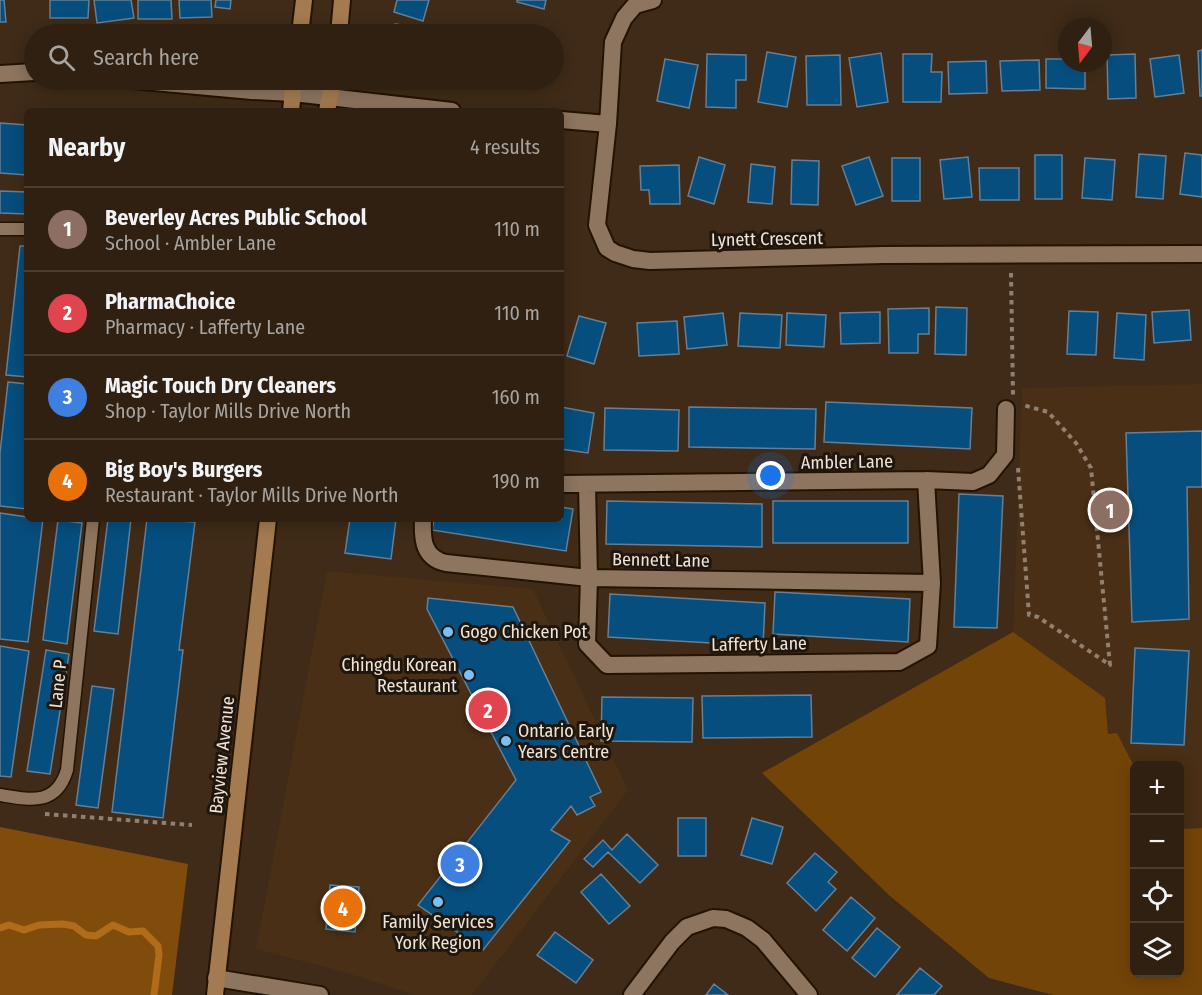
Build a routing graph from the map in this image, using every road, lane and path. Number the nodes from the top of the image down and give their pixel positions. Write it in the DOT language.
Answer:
graph roads {
  1 [pos="304,0"];
  2 [pos="342,0"];
  3 [pos="653,0"];
  4 [pos="301,24"];
  5 [pos="340,24"];
  6 [pos="24,73"];
  7 [pos="0,74"];
  8 [pos="232,90"];
  9 [pos="266,90"];
  10 [pos="294,90"];
  11 [pos="302,90"];
  12 [pos="328,104"];
  13 [pos="291,108"];
  14 [pos="399,108"];
  15 [pos="564,120"];
  16 [pos="608,124"];
  17 [pos="0,229"];
  18 [pos="24,229"];
  19 [pos="1202,254"];
  20 [pos="1011,255"];
  21 [pos="1006,409"];
  22 [pos="1018,461"];
  23 [pos="926,480"];
  24 [pos="564,484"];
  25 [pos="587,485"];
  26 [pos="93,522"];
  27 [pos="268,522"];
  28 [pos="423,522"];
  29 [pos="589,578"];
  30 [pos="932,583"];
  31 [pos="0,795"];
  32 [pos="40,813"];
  33 [pos="192,825"];
  34 [pos="216,978"];
  35 [pos="215,995"];
  36 [pos="320,995"];
  37 [pos="632,995"];
  38 [pos="809,995"];
  1 -- 4 [label="main road"];
  2 -- 5 [label="main road"];
  3 -- 16 [label="street, Lynett Crescent"];
  6 -- 7 [label="street"];
  8 -- 9 [label="street"];
  10 -- 13 [label="main road"];
  11 -- 12 [label="street"];
  12 -- 14 [label="street"];
  15 -- 16 [label="street"];
  16 -- 20 [label="street, Lynett Crescent"];
  17 -- 18 [label="lane"];
  19 -- 20 [label="street, Lynett Crescent"];
  20 -- 22 [label="path"];
  21 -- 23 [label="street, Ambler Lane"];
  23 -- 25 [label="street, Ambler Lane"];
  23 -- 30 [label="street, Lafferty Lane"];
  24 -- 25 [label="street, Ambler Lane"];
  25 -- 29 [label="street, Lafferty Lane"];
  26 -- 31 [label="lane, Lane P"];
  27 -- 34 [label="main road, Bayview Avenue"];
  28 -- 29 [label="street, Bennett Lane"];
  29 -- 30 [label="street, Bennett Lane"];
  29 -- 30 [label="street, Lafferty Lane"];
  32 -- 33 [label="path"];
  34 -- 35 [label="main road, Bayview Avenue"];
  34 -- 36 [label="street"];
  37 -- 38 [label="street"];
}
